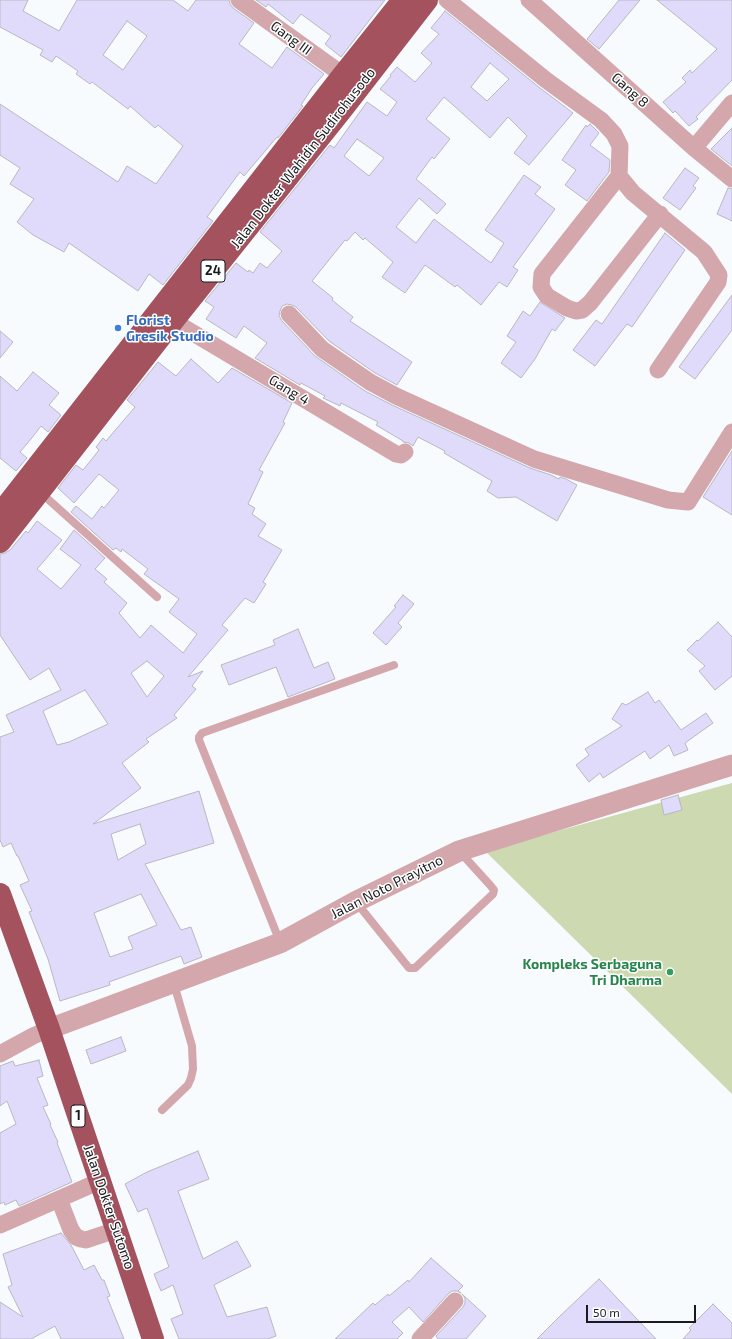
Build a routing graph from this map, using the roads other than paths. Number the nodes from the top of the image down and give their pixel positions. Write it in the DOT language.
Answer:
graph roads {
  1 [pos="239,0"];
  2 [pos="404,0"];
  3 [pos="427,0"];
  4 [pos="447,0"];
  5 [pos="529,0"];
  6 [pos="343,75"];
  7 [pos="732,103"];
  8 [pos="694,148"];
  9 [pos="619,176"];
  10 [pos="732,179"];
  11 [pos="660,214"];
  12 [pos="289,314"];
  13 [pos="173,321"];
  14 [pos="658,370"];
  15 [pos="732,432"];
  16 [pos="405,452"];
  17 [pos="40,492"];
  18 [pos="0,514"];
  19 [pos="0,542"];
  20 [pos="157,597"];
  21 [pos="394,664"];
  22 [pos="732,765"];
  23 [pos="459,851"];
  24 [pos="0,894"];
  25 [pos="355,902"];
  26 [pos="280,943"];
  27 [pos="173,983"];
  28 [pos="49,1029"];
  29 [pos="0,1054"];
  30 [pos="162,1110"];
  31 [pos="100,1181"];
  32 [pos="59,1199"];
  33 [pos="0,1225"];
  34 [pos="116,1230"];
  35 [pos="455,1301"];
  36 [pos="426,1337"];
  37 [pos="153,1339"];
  1 -- 6 [label="street, Gang III"];
  2 -- 6 [label="highway, Jalan Dokter Wahidin Sudirohusodo / 24"];
  3 -- 13 [label="highway, Jalan Dokter Wahidin Sudirohusodo / 24"];
  4 -- 9 [label="street"];
  5 -- 8 [label="street, Gang 8"];
  6 -- 18 [label="highway, Jalan Dokter Wahidin Sudirohusodo / 24"];
  7 -- 8 [label="street"];
  8 -- 10 [label="street, Gang 8"];
  9 -- 11 [label="street"];
  9 -- 11 [label="street"];
  11 -- 14 [label="street"];
  12 -- 15 [label="street"];
  13 -- 16 [label="street, Gang 4"];
  13 -- 17 [label="highway, Jalan Dokter Wahidin Sudirohusodo / 24"];
  17 -- 19 [label="highway, Jalan Dokter Wahidin Sudirohusodo / 24"];
  17 -- 20 [label="lane"];
  21 -- 26 [label="lane"];
  22 -- 23 [label="street, Jalan Noto Prayitno"];
  23 -- 25 [label="street, Jalan Noto Prayitno"];
  23 -- 25 [label="lane"];
  24 -- 28 [label="highway, Jalan Dokter Sutomo / 1"];
  25 -- 26 [label="street, Jalan Noto Prayitno"];
  26 -- 27 [label="street, Jalan Noto Prayitno"];
  27 -- 28 [label="street, Jalan Noto Prayitno"];
  27 -- 30 [label="lane"];
  28 -- 29 [label="street"];
  28 -- 31 [label="highway, Jalan Dokter Sutomo / 1"];
  31 -- 32 [label="street"];
  31 -- 34 [label="highway, Jalan Dokter Sutomo / 1"];
  32 -- 33 [label="street"];
  32 -- 34 [label="street"];
  34 -- 37 [label="highway, Jalan Dokter Sutomo / 1"];
  35 -- 36 [label="street"];
}
